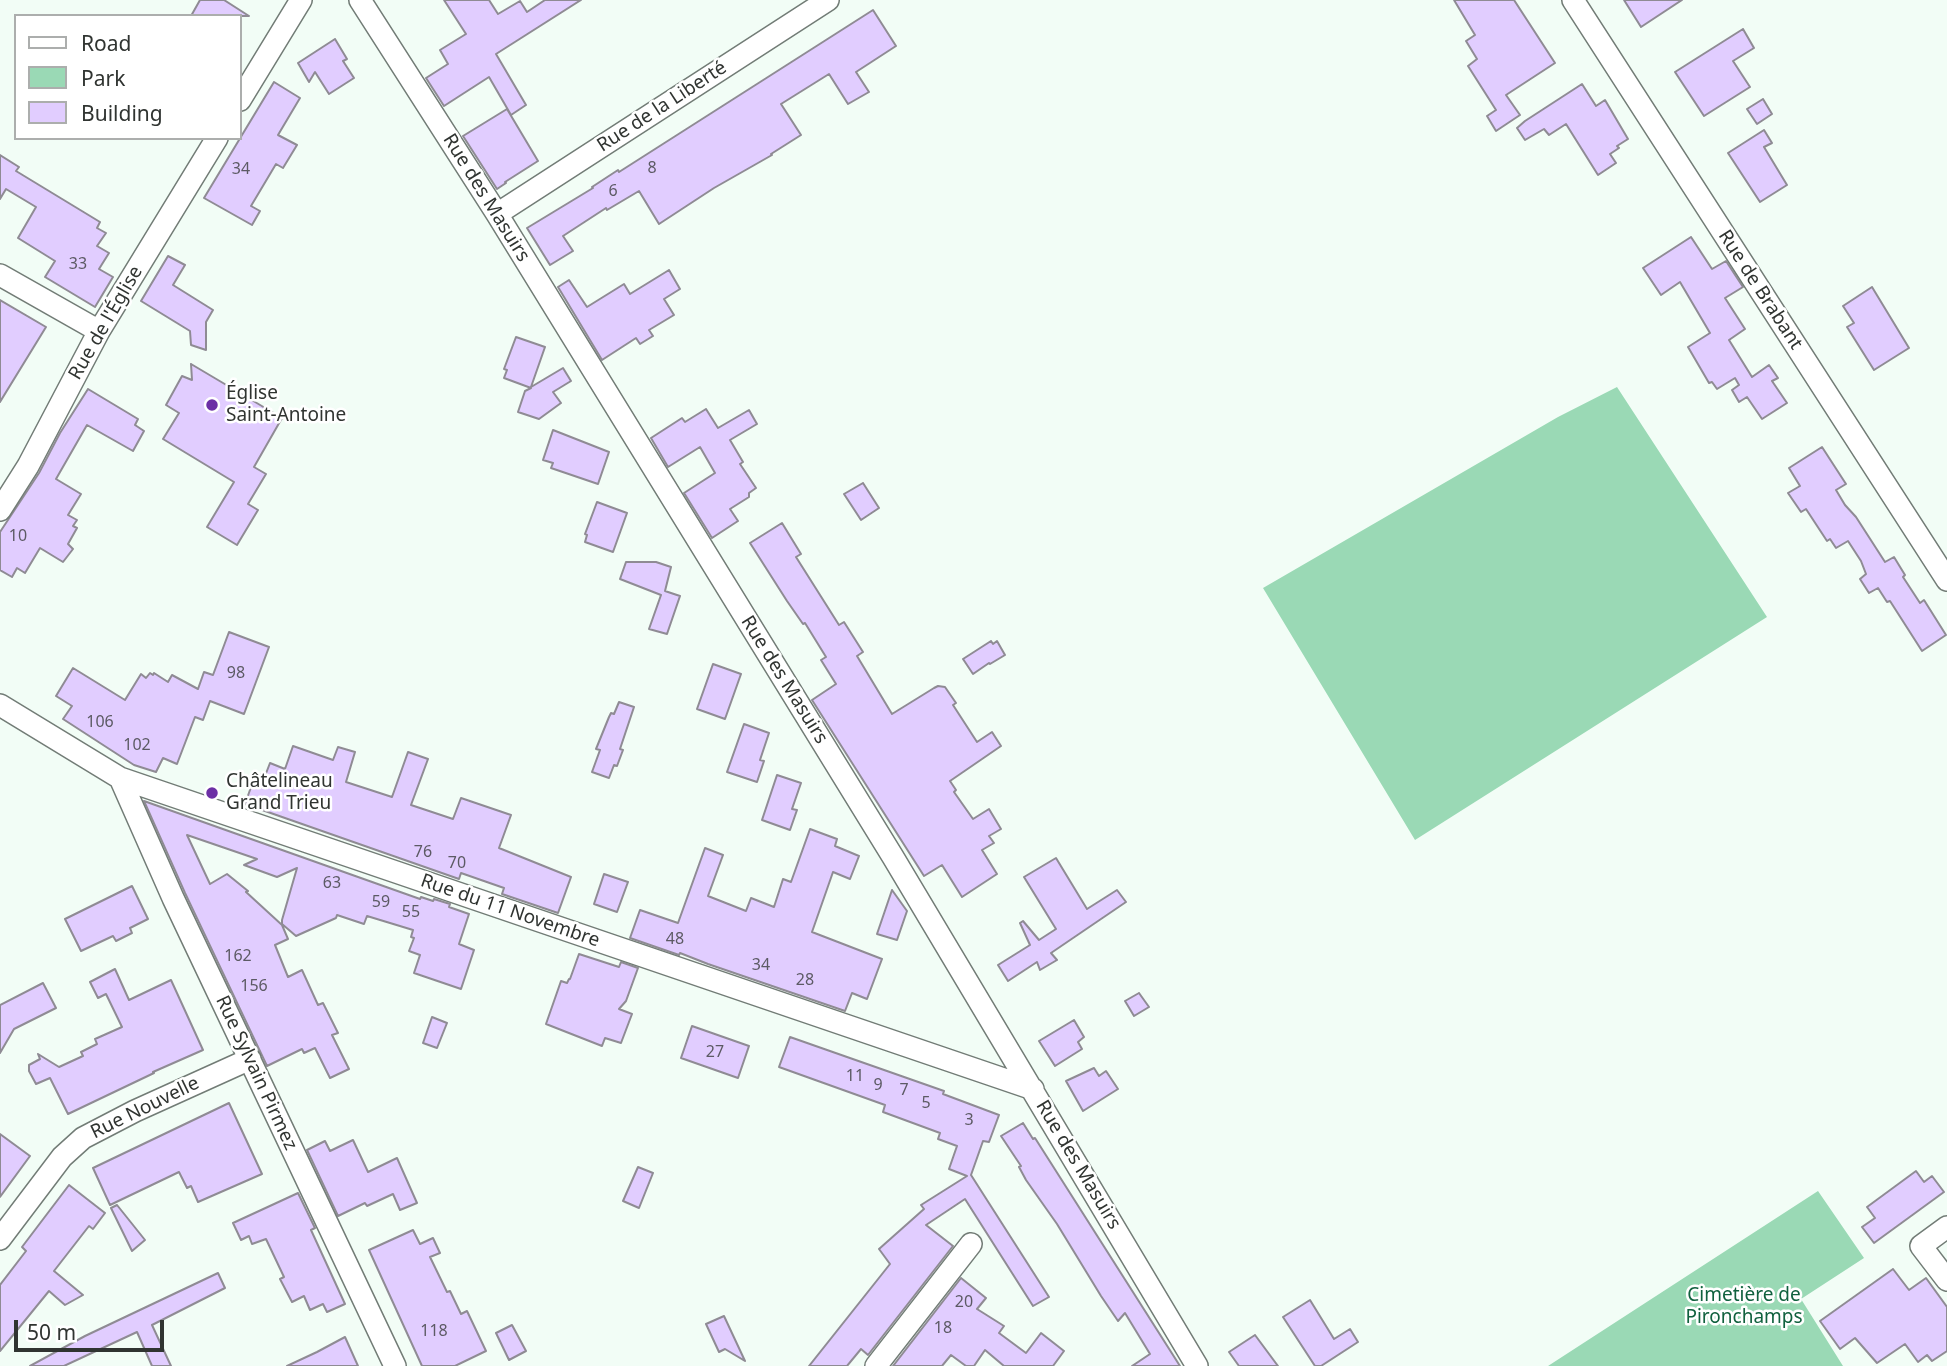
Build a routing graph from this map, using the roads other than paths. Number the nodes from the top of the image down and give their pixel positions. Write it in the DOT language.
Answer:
graph roads {
  1 [pos="301,0"];
  2 [pos="360,0"];
  3 [pos="828,0"];
  4 [pos="1573,0"];
  5 [pos="242,97"];
  6 [pos="216,140"];
  7 [pos="497,214"];
  8 [pos="0,275"];
  9 [pos="99,331"];
  10 [pos="0,510"];
  11 [pos="1947,580"];
  12 [pos="0,705"];
  13 [pos="121,778"];
  14 [pos="250,1059"];
  15 [pos="1033,1089"];
  16 [pos="1947,1227"];
  17 [pos="0,1239"];
  18 [pos="971,1244"];
  19 [pos="1947,1280"];
  20 [pos="395,1366"];
  21 [pos="876,1366"];
  22 [pos="1197,1366"];
  1 -- 5 [label="street"];
  2 -- 7 [label="street, Rue des Masuirs"];
  3 -- 7 [label="street, Rue de la Liberté"];
  4 -- 11 [label="street, Rue de Brabant"];
  6 -- 9 [label="street, Rue de l'Église"];
  7 -- 15 [label="street, Rue des Masuirs"];
  8 -- 9 [label="street"];
  9 -- 10 [label="street, Rue de l'Église"];
  12 -- 13 [label="street, Rue du 11 Novembre"];
  13 -- 14 [label="street, Rue Sylvain Pirmez"];
  13 -- 15 [label="street, Rue du 11 Novembre"];
  14 -- 17 [label="street, Rue Nouvelle"];
  14 -- 20 [label="street, Rue Sylvain Pirmez"];
  15 -- 22 [label="street, Rue des Masuirs"];
  16 -- 19 [label="street"];
  18 -- 21 [label="street"];
}
